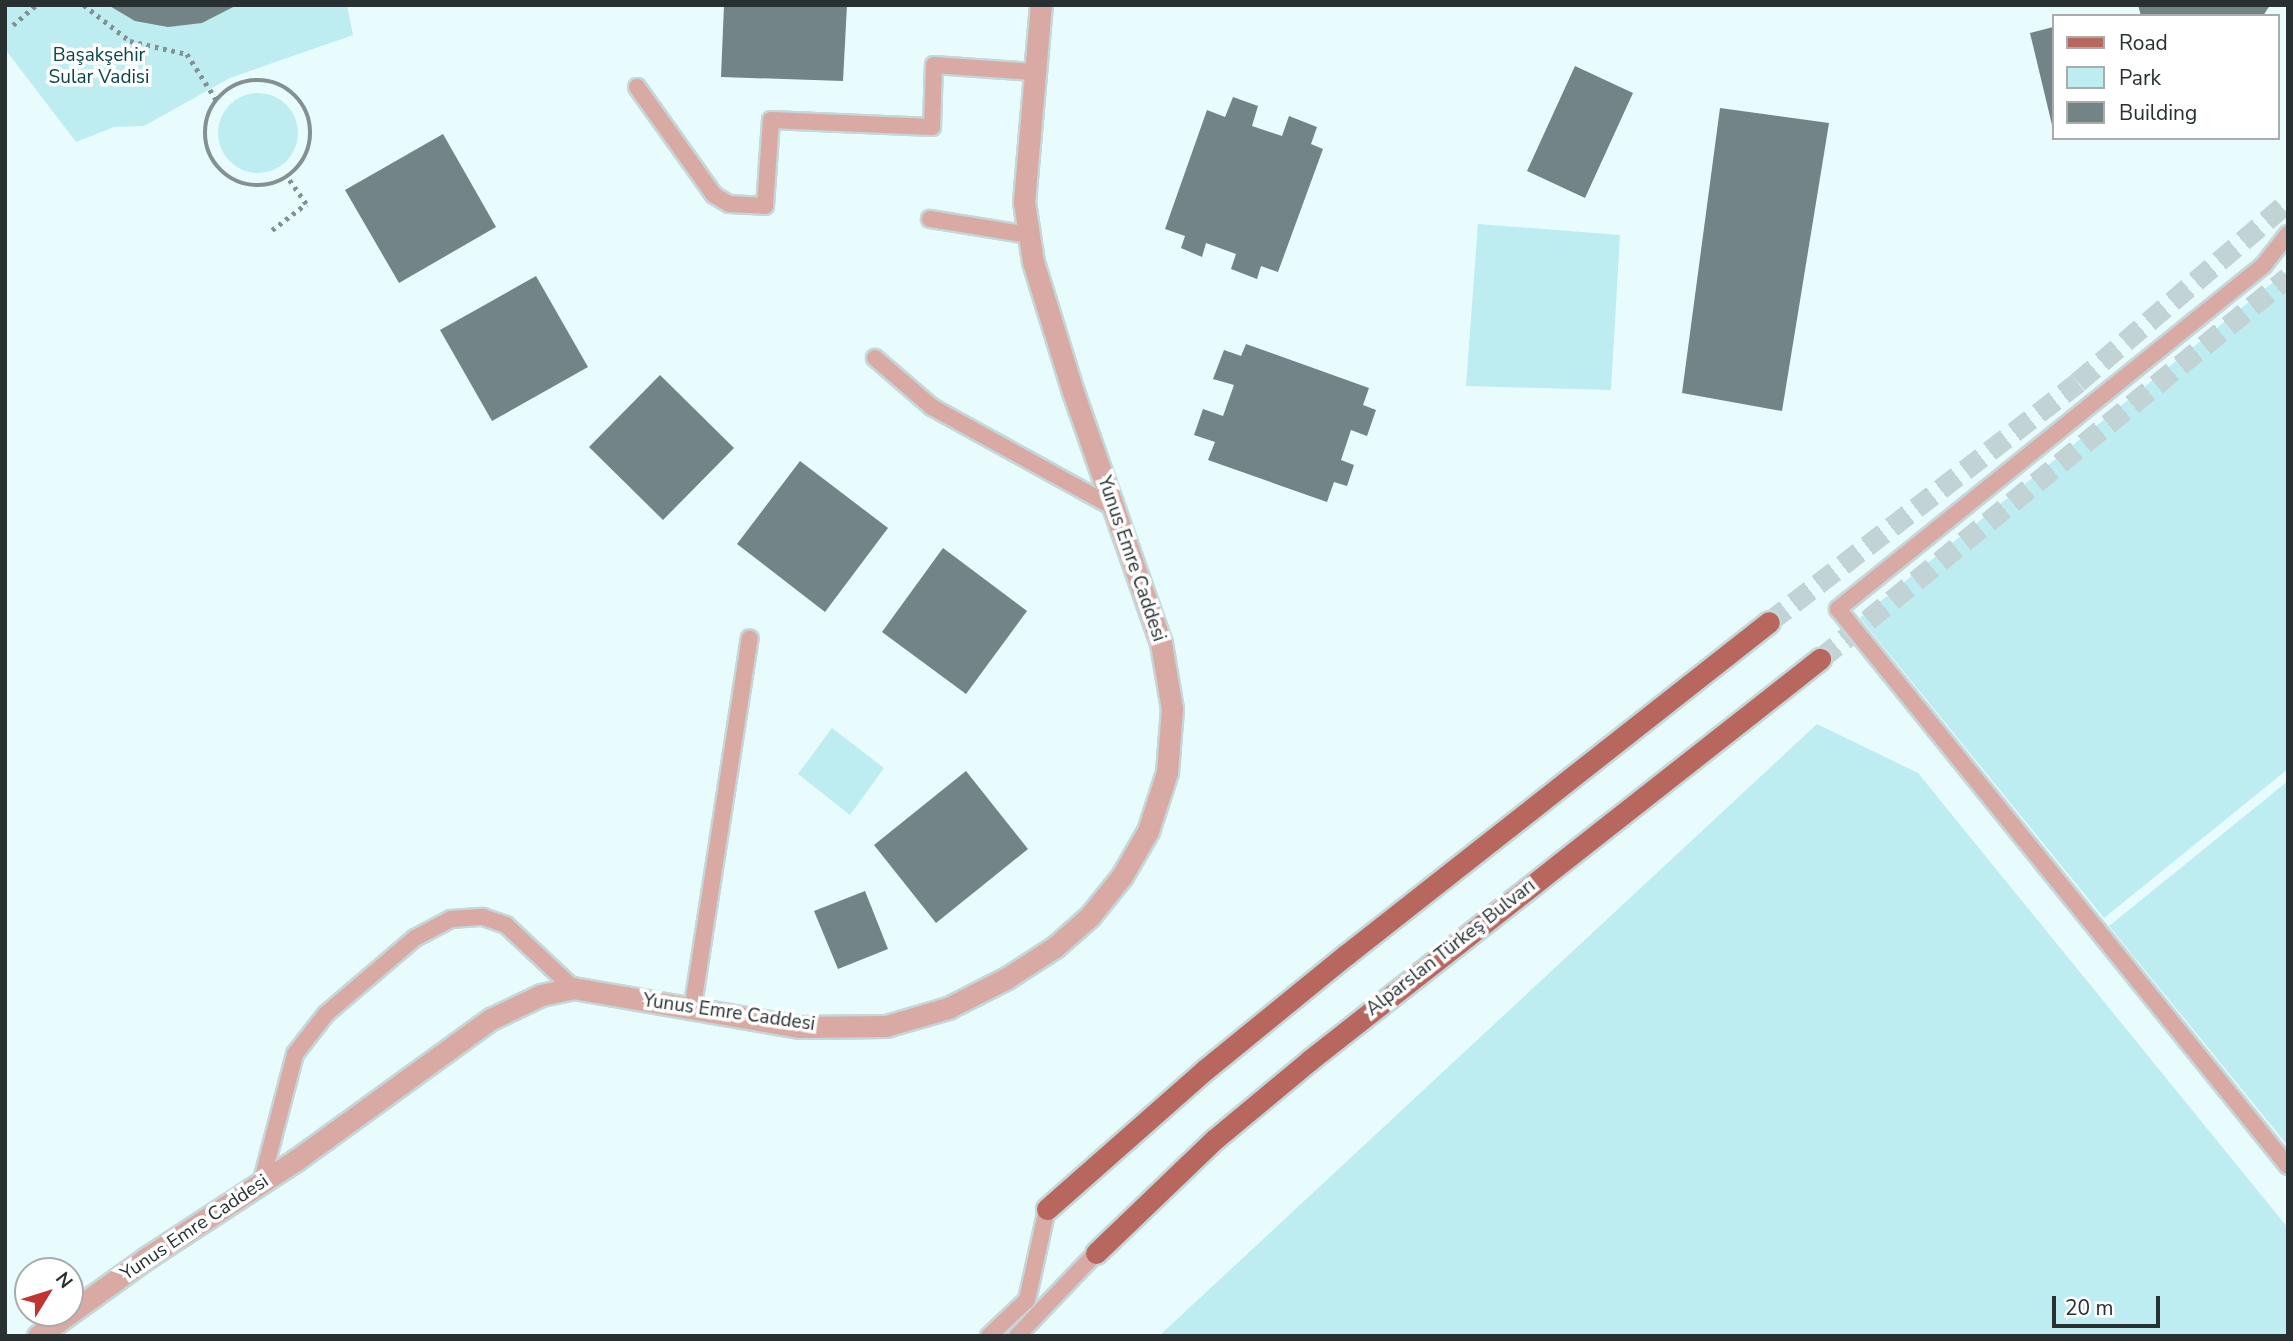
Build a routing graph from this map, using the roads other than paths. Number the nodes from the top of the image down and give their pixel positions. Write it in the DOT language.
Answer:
graph roads {
  1 [pos="1041,5"];
  2 [pos="1034,72"];
  3 [pos="637,87"];
  4 [pos="930,219"];
  5 [pos="2288,234"];
  6 [pos="1029,236"];
  7 [pos="875,358"];
  8 [pos="1113,507"];
  9 [pos="1769,622"];
  10 [pos="750,638"];
  11 [pos="1820,659"];
  12 [pos="573,988"];
  13 [pos="692,1011"];
  14 [pos="2288,1166"];
  15 [pos="261,1184"];
  16 [pos="1047,1209"];
  17 [pos="1096,1253"];
  18 [pos="38,1336"];
  19 [pos="989,1336"];
  20 [pos="1017,1336"];
  1 -- 2 [label="street, Yunus Emre Caddesi"];
  2 -- 3 [label="lane"];
  2 -- 6 [label="street, Yunus Emre Caddesi"];
  4 -- 6 [label="lane"];
  5 -- 14 [label="lane"];
  6 -- 8 [label="street, Yunus Emre Caddesi"];
  7 -- 8 [label="lane"];
  8 -- 13 [label="street, Yunus Emre Caddesi"];
  9 -- 16 [label="main road"];
  10 -- 13 [label="lane"];
  11 -- 17 [label="main road, Alparslan Türkeş Bulvarı"];
  12 -- 13 [label="street, Yunus Emre Caddesi"];
  12 -- 15 [label="street, Yunus Emre Caddesi"];
  12 -- 15 [label="lane"];
  15 -- 18 [label="street, Yunus Emre Caddesi"];
  16 -- 19 [label="lane"];
  17 -- 20 [label="lane"];
}
